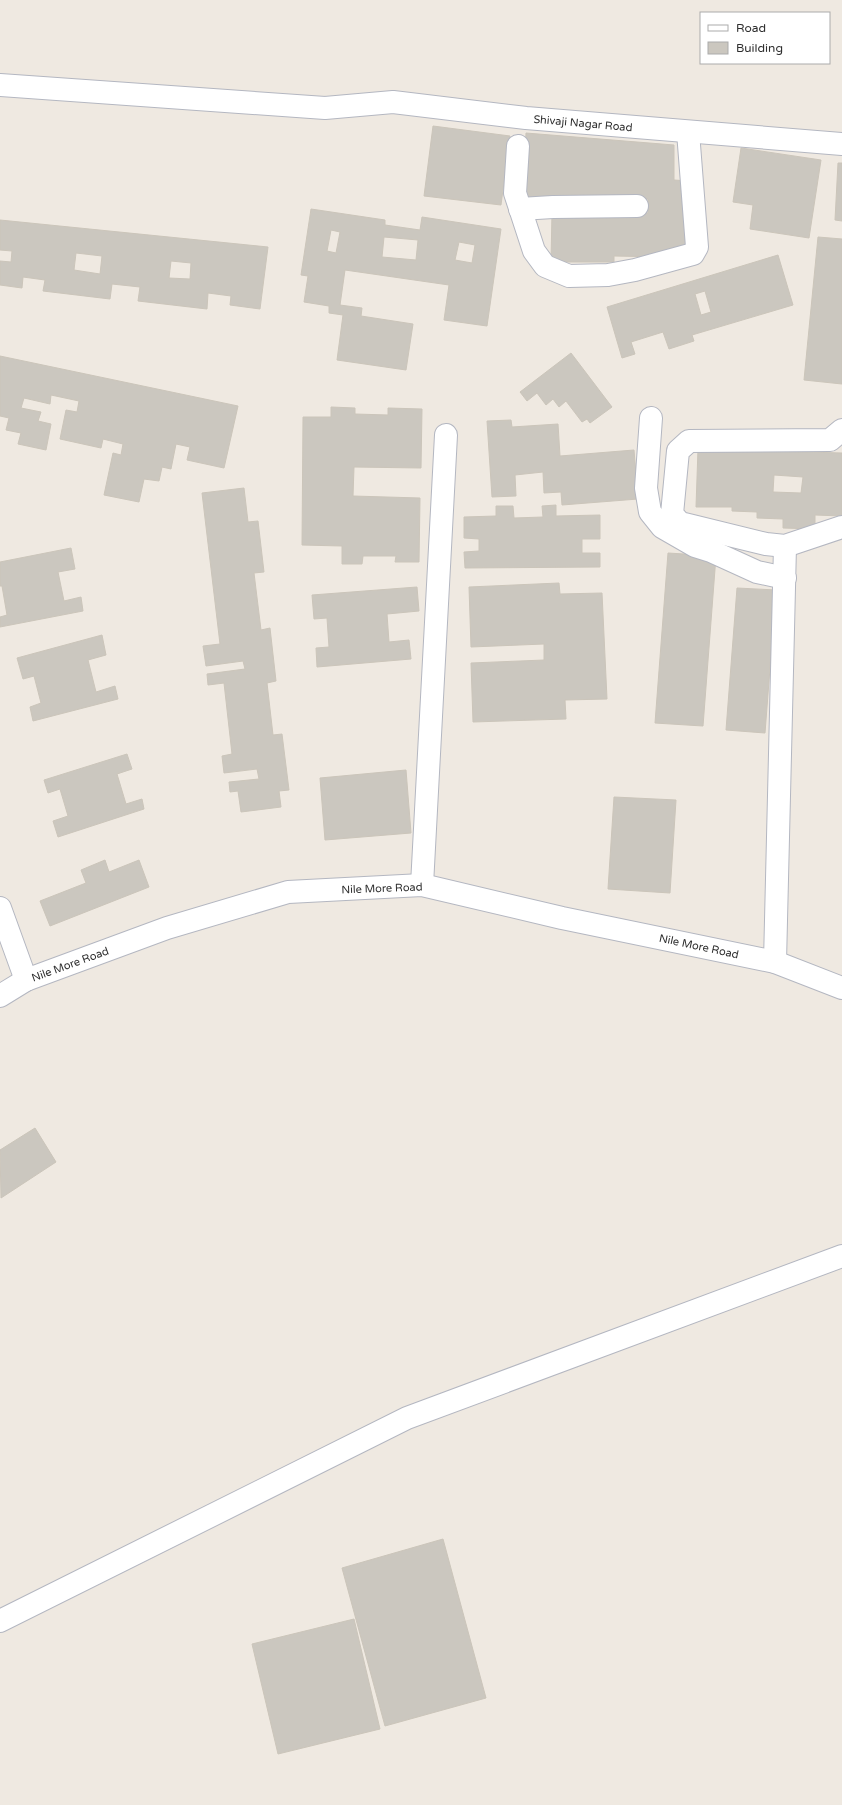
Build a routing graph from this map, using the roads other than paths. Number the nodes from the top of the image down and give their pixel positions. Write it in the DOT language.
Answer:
graph roads {
  1 [pos="0,84"];
  2 [pos="688,132"];
  3 [pos="842,144"];
  4 [pos="518,146"];
  5 [pos="638,206"];
  6 [pos="520,209"];
  7 [pos="651,418"];
  8 [pos="842,430"];
  9 [pos="446,435"];
  10 [pos="669,523"];
  11 [pos="842,527"];
  12 [pos="785,546"];
  13 [pos="784,578"];
  14 [pos="422,885"];
  15 [pos="0,908"];
  16 [pos="775,962"];
  17 [pos="26,980"];
  18 [pos="842,988"];
  19 [pos="0,996"];
  20 [pos="842,1256"];
  21 [pos="0,1621"];
  1 -- 2 [label="street, Shivaji Nagar Road"];
  2 -- 3 [label="street, Shivaji Nagar Road"];
  2 -- 6 [label="street"];
  4 -- 6 [label="street"];
  5 -- 6 [label="street"];
  7 -- 10 [label="street"];
  8 -- 10 [label="street"];
  9 -- 14 [label="street"];
  10 -- 12 [label="street"];
  10 -- 13 [label="street"];
  11 -- 12 [label="street"];
  12 -- 13 [label="street"];
  13 -- 16 [label="street"];
  14 -- 16 [label="street, Nile More Road"];
  14 -- 17 [label="street, Nile More Road"];
  15 -- 17 [label="street"];
  16 -- 18 [label="street, Nile More Road"];
  17 -- 19 [label="street, Nile More Road"];
  20 -- 21 [label="street"];
}
